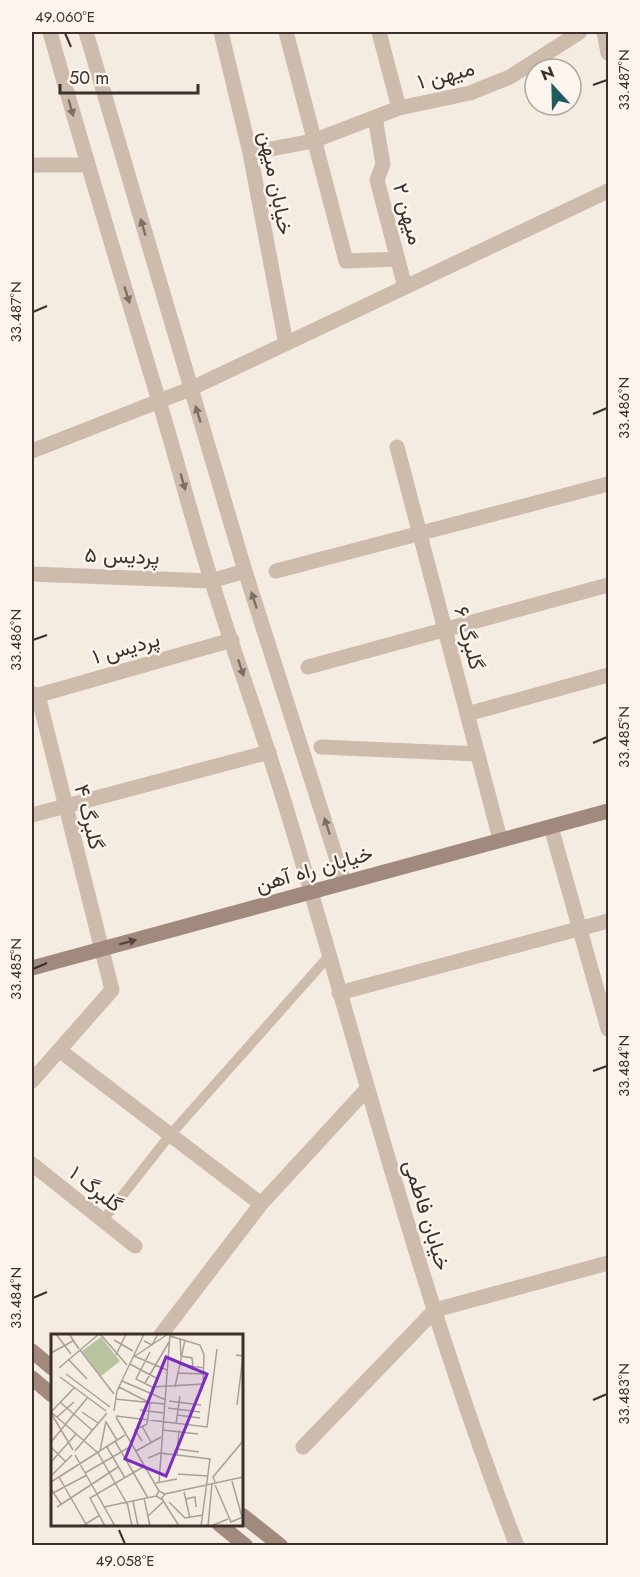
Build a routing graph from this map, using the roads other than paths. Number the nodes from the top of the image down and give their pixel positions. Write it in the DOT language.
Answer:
graph roads {
  1 [pos="50,32"];
  2 [pos="86,32"];
  3 [pos="221,32"];
  4 [pos="286,32"];
  5 [pos="379,32"];
  6 [pos="580,32"];
  7 [pos="604,32"];
  8 [pos="609,53"];
  9 [pos="399,108"];
  10 [pos="375,117"];
  11 [pos="313,141"];
  12 [pos="250,153"];
  13 [pos="32,165"];
  14 [pos="87,165"];
  15 [pos="609,191"];
  16 [pos="398,259"];
  17 [pos="405,287"];
  18 [pos="286,344"];
  19 [pos="190,389"];
  20 [pos="160,401"];
  21 [pos="398,447"];
  22 [pos="32,451"];
  23 [pos="609,484"];
  24 [pos="420,533"];
  25 [pos="245,571"];
  26 [pos="276,571"];
  27 [pos="32,574"];
  28 [pos="211,581"];
  29 [pos="609,585"];
  30 [pos="445,629"];
  31 [pos="232,640"];
  32 [pos="308,667"];
  33 [pos="609,675"];
  34 [pos="34,695"];
  35 [pos="467,714"];
  36 [pos="321,747"];
  37 [pos="269,752"];
  38 [pos="478,754"];
  39 [pos="65,806"];
  40 [pos="609,811"];
  41 [pos="32,815"];
  42 [pos="551,827"];
  43 [pos="500,839"];
  44 [pos="344,882"];
  45 [pos="311,892"];
  46 [pos="609,921"];
  47 [pos="580,929"];
  48 [pos="100,949"];
  49 [pos="329,956"];
  50 [pos="32,968"];
  51 [pos="339,993"];
  52 [pos="609,1029"];
  53 [pos="59,1050"];
  54 [pos="32,1081"];
  55 [pos="366,1090"];
  56 [pos="170,1135"];
  57 [pos="32,1164"];
  58 [pos="261,1204"];
  59 [pos="103,1220"];
  60 [pos="135,1246"];
  61 [pos="609,1263"];
  62 [pos="435,1310"];
  63 [pos="161,1334"];
  64 [pos="32,1351"];
  65 [pos="51,1367"];
  66 [pos="32,1378"];
  67 [pos="51,1394"];
  68 [pos="303,1447"];
  69 [pos="243,1516"];
  70 [pos="222,1526"];
  71 [pos="246,1545"];
  72 [pos="281,1545"];
  73 [pos="517,1545"];
  1 -- 14 [label="street, خیابان فاطمی, one-way"];
  19 -- 2 [label="street, one-way"];
  3 -- 12 [label="street, خیابان میهن"];
  4 -- 11 [label="street"];
  5 -- 9 [label="street"];
  6 -- 9 [label="street, میهن ۱"];
  7 -- 8 [label="street"];
  9 -- 10 [label="street, میهن ۱"];
  10 -- 11 [label="street, میهن ۱"];
  10 -- 16 [label="street, میهن ۲"];
  11 -- 12 [label="street, میهن ۱"];
  11 -- 16 [label="street"];
  12 -- 18 [label="street, خیابان میهن"];
  13 -- 14 [label="street"];
  14 -- 20 [label="street, خیابان فاطمی, one-way"];
  15 -- 17 [label="street"];
  16 -- 17 [label="street, میهن ۲"];
  17 -- 18 [label="street"];
  18 -- 19 [label="street"];
  19 -- 20 [label="street"];
  25 -- 19 [label="street, one-way"];
  20 -- 22 [label="street"];
  20 -- 28 [label="street, خیابان فاطمی, one-way"];
  21 -- 24 [label="street, گلبرگ ۶"];
  23 -- 24 [label="street"];
  24 -- 26 [label="street"];
  24 -- 30 [label="street, گلبرگ ۶"];
  25 -- 28 [label="street, پردیس ۵"];
  44 -- 25 [label="street, one-way"];
  27 -- 28 [label="street, پردیس ۵"];
  28 -- 31 [label="street, خیابان فاطمی"];
  29 -- 30 [label="street"];
  30 -- 32 [label="street"];
  30 -- 35 [label="street, گلبرگ ۶"];
  31 -- 34 [label="street, پردیس ۱"];
  31 -- 37 [label="street, خیابان فاطمی, one-way"];
  33 -- 35 [label="street"];
  34 -- 39 [label="street, گلبرگ ۴"];
  35 -- 38 [label="street, گلبرگ ۶"];
  36 -- 38 [label="street"];
  37 -- 39 [label="street"];
  37 -- 45 [label="street, خیابان فاطمی"];
  38 -- 43 [label="street, گلبرگ ۶"];
  39 -- 41 [label="street"];
  39 -- 48 [label="street, گلبرگ ۴"];
  40 -- 42 [label="street, خیابان راه آهن"];
  42 -- 43 [label="street, خیابان راه آهن"];
  42 -- 47 [label="street"];
  43 -- 44 [label="street, خیابان راه آهن"];
  44 -- 45 [label="street, خیابان راه آهن"];
  48 -- 45 [label="street, خیابان راه آهن, one-way"];
  45 -- 49 [label="street, خیابان فاطمی"];
  46 -- 47 [label="street"];
  47 -- 51 [label="street"];
  47 -- 52 [label="street"];
  48 -- 50 [label="street, خیابان راه آهن"];
  48 -- 53 [label="street"];
  49 -- 51 [label="street, خیابان فاطمی"];
  49 -- 56 [label="lane"];
  51 -- 55 [label="street, خیابان فاطمی"];
  53 -- 54 [label="street"];
  53 -- 56 [label="street"];
  55 -- 58 [label="street"];
  55 -- 62 [label="street, خیابان فاطمی"];
  56 -- 58 [label="street"];
  56 -- 59 [label="lane"];
  57 -- 59 [label="street, گلبرگ ۱"];
  58 -- 63 [label="street"];
  59 -- 60 [label="street, گلبرگ ۱"];
  61 -- 62 [label="street"];
  62 -- 68 [label="street"];
  62 -- 73 [label="street, خیابان فاطمی"];
  64 -- 65 [label="street"];
  66 -- 67 [label="street"];
  69 -- 72 [label="street"];
  70 -- 71 [label="street"];
}
